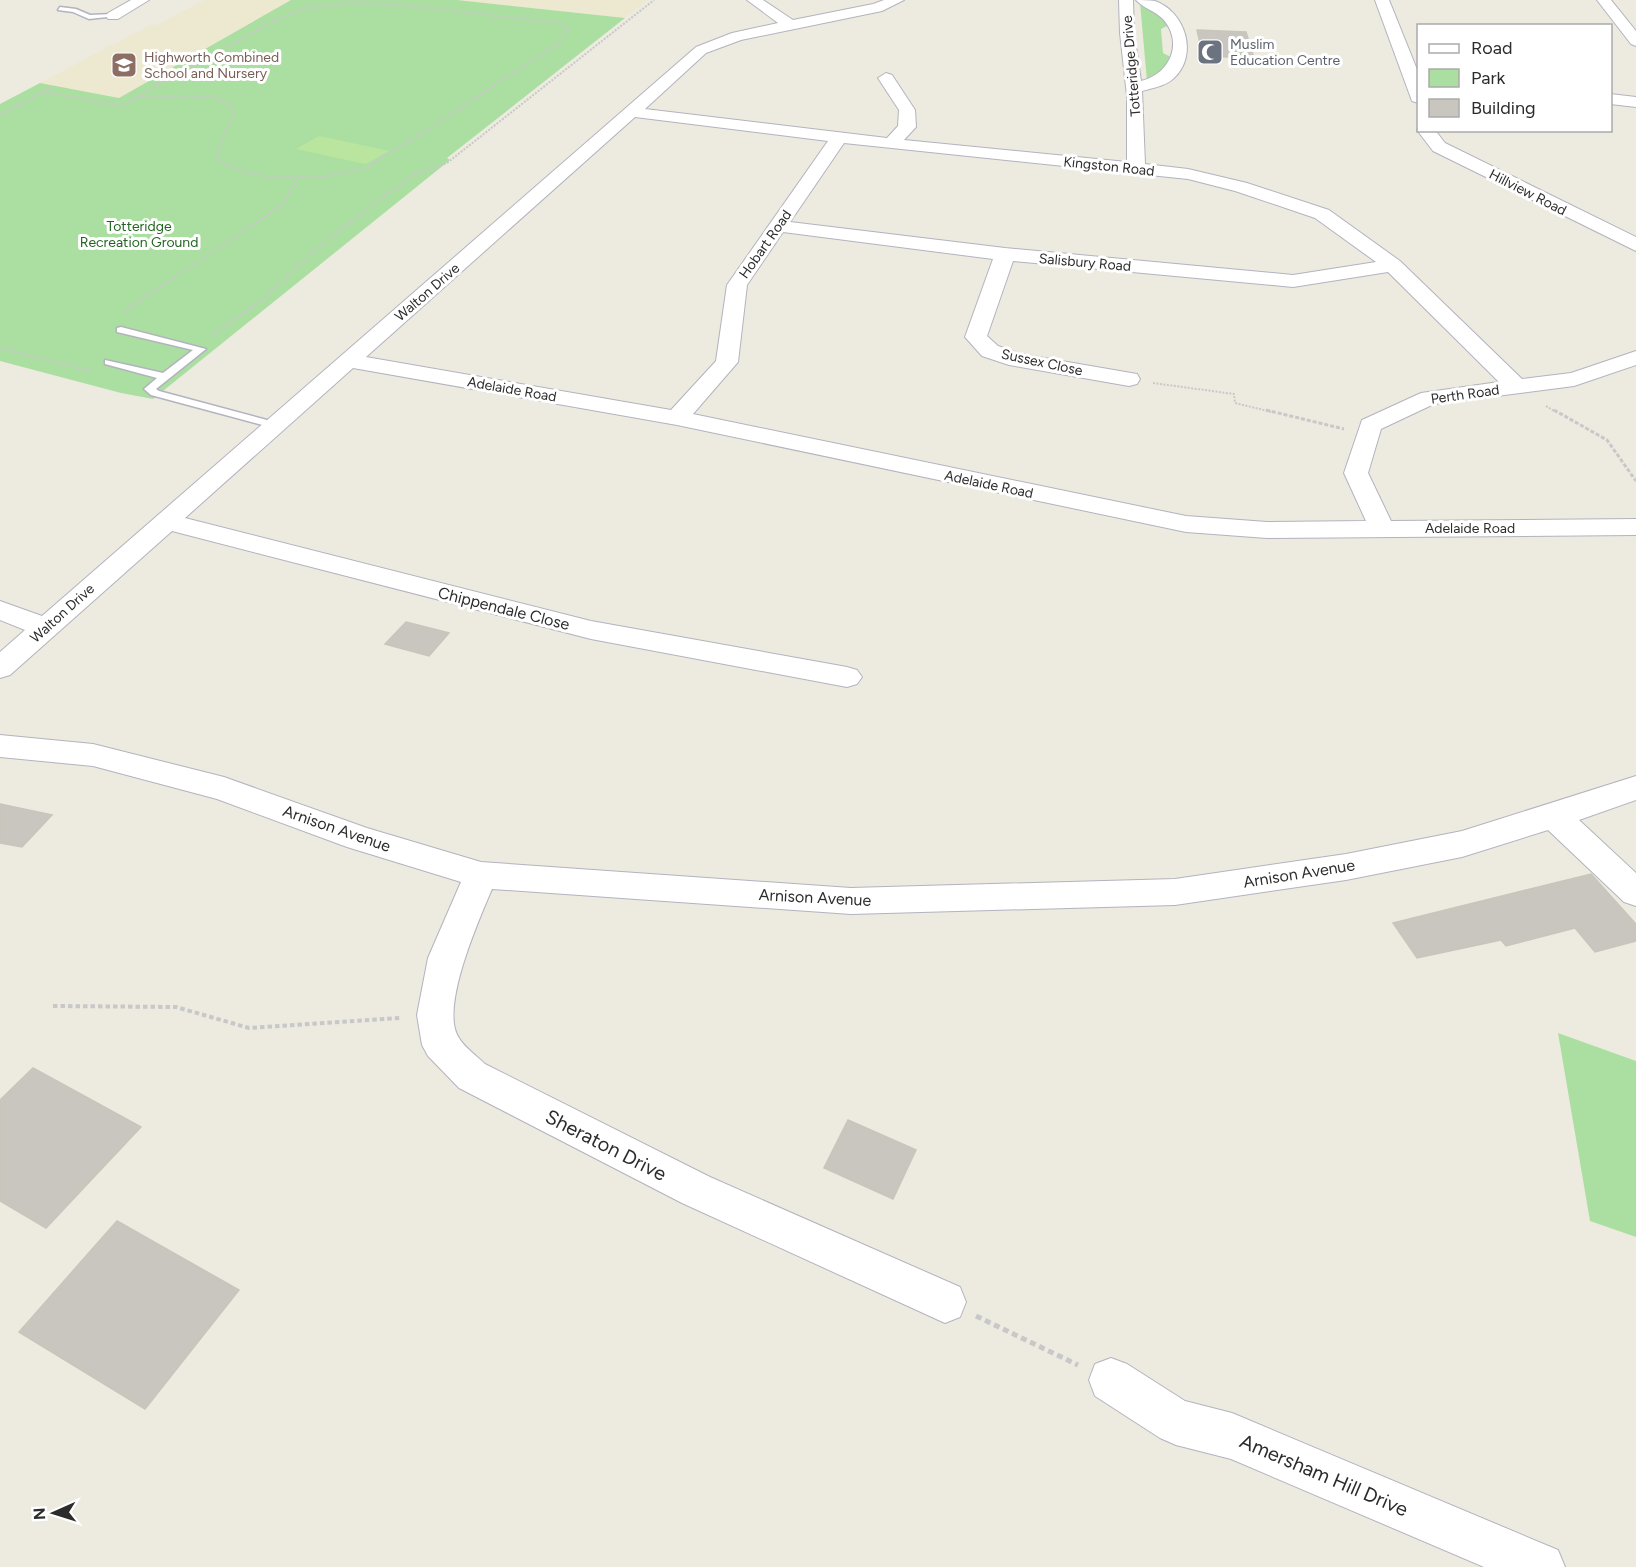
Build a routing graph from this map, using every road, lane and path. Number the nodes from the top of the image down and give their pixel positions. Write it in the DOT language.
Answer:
graph roads {
  1 [pos="142,0"];
  2 [pos="654,0"];
  3 [pos="754,0"];
  4 [pos="897,0"];
  5 [pos="1126,0"];
  6 [pos="1143,0"];
  7 [pos="1382,0"];
  8 [pos="1604,0"];
  9 [pos="60,9"];
  10 [pos="113,16"];
  11 [pos="789,24"];
  12 [pos="1636,41"];
  13 [pos="886,78"];
  14 [pos="53,87"];
  15 [pos="1134,88"];
  16 [pos="1417,88"];
  17 [pos="42,92"];
  18 [pos="137,97"];
  19 [pos="1612,99"];
  20 [pos="1636,102"];
  21 [pos="632,112"];
  22 [pos="0,115"];
  23 [pos="1427,132"];
  24 [pos="839,138"];
  25 [pos="891,144"];
  26 [pos="1136,168"];
  27 [pos="298,177"];
  28 [pos="778,226"];
  29 [pos="1636,245"];
  30 [pos="1005,254"];
  31 [pos="1393,265"];
  32 [pos="121,330"];
  33 [pos="0,348"];
  34 [pos="201,350"];
  35 [pos="1636,358"];
  36 [pos="349,361"];
  37 [pos="109,362"];
  38 [pos="165,377"];
  39 [pos="1130,379"];
  40 [pos="1516,387"];
  41 [pos="677,418"];
  42 [pos="274,425"];
  43 [pos="1368,435"];
  44 [pos="1636,481"];
  45 [pos="165,521"];
  46 [pos="1636,527"];
  47 [pos="1382,529"];
  48 [pos="0,610"];
  49 [pos="46,628"];
  50 [pos="0,668"];
  51 [pos="847,677"];
  52 [pos="0,746"];
  53 [pos="1636,788"];
  54 [pos="1554,816"];
  55 [pos="482,874"];
  56 [pos="1636,893"];
  57 [pos="53,1006"];
  58 [pos="435,1015"];
  59 [pos="945,1302"];
  60 [pos="1111,1380"];
  61 [pos="1540,1567"];
  1 -- 10 [label="street"];
  2 -- 34 [label="path"];
  3 -- 11 [label="street"];
  4 -- 11 [label="street, Walton Drive"];
  5 -- 15 [label="street, Totteridge Drive"];
  6 -- 15 [label="street"];
  7 -- 16 [label="street"];
  8 -- 12 [label="street"];
  9 -- 10 [label="lane"];
  11 -- 21 [label="street, Walton Drive"];
  13 -- 25 [label="street"];
  14 -- 17 [label="path"];
  15 -- 26 [label="street, Totteridge Drive"];
  17 -- 18 [label="path"];
  17 -- 22 [label="path"];
  18 -- 27 [label="path"];
  18 -- 27 [label="path"];
  19 -- 20 [label="street"];
  21 -- 24 [label="street, Kingston Road"];
  21 -- 36 [label="street, Walton Drive"];
  23 -- 29 [label="street, Hillview Road"];
  24 -- 25 [label="street, Kingston Road"];
  24 -- 28 [label="street, Hobart Road"];
  25 -- 26 [label="street, Kingston Road"];
  26 -- 31 [label="street, Kingston Road"];
  27 -- 32 [label="path"];
  28 -- 30 [label="street, Salisbury Road"];
  28 -- 41 [label="street, Hobart Road"];
  30 -- 31 [label="street, Salisbury Road"];
  30 -- 39 [label="street, Sussex Close"];
  31 -- 40 [label="street, Kingston Road"];
  32 -- 34 [label="lane"];
  33 -- 37 [label="path"];
  34 -- 38 [label="lane"];
  35 -- 40 [label="street, Perth Road"];
  36 -- 41 [label="street, Adelaide Road"];
  36 -- 42 [label="street, Walton Drive"];
  37 -- 38 [label="lane"];
  38 -- 42 [label="lane"];
  39 -- 43 [label="path"];
  40 -- 43 [label="street, Perth Road"];
  40 -- 44 [label="path"];
  41 -- 47 [label="street, Adelaide Road"];
  42 -- 45 [label="street, Walton Drive"];
  43 -- 47 [label="street"];
  45 -- 49 [label="street, Walton Drive"];
  45 -- 51 [label="street, Chippendale Close"];
  46 -- 47 [label="street, Adelaide Road"];
  48 -- 49 [label="street"];
  49 -- 50 [label="street, Walton Drive"];
  52 -- 55 [label="street, Arnison Avenue"];
  53 -- 54 [label="street, Arnison Avenue"];
  54 -- 55 [label="street, Arnison Avenue"];
  54 -- 56 [label="street"];
  55 -- 58 [label="street, Sheraton Drive"];
  57 -- 58 [label="path"];
  58 -- 59 [label="street, Sheraton Drive"];
  59 -- 60 [label="path"];
  60 -- 61 [label="street, Amersham Hill Drive"];
}
